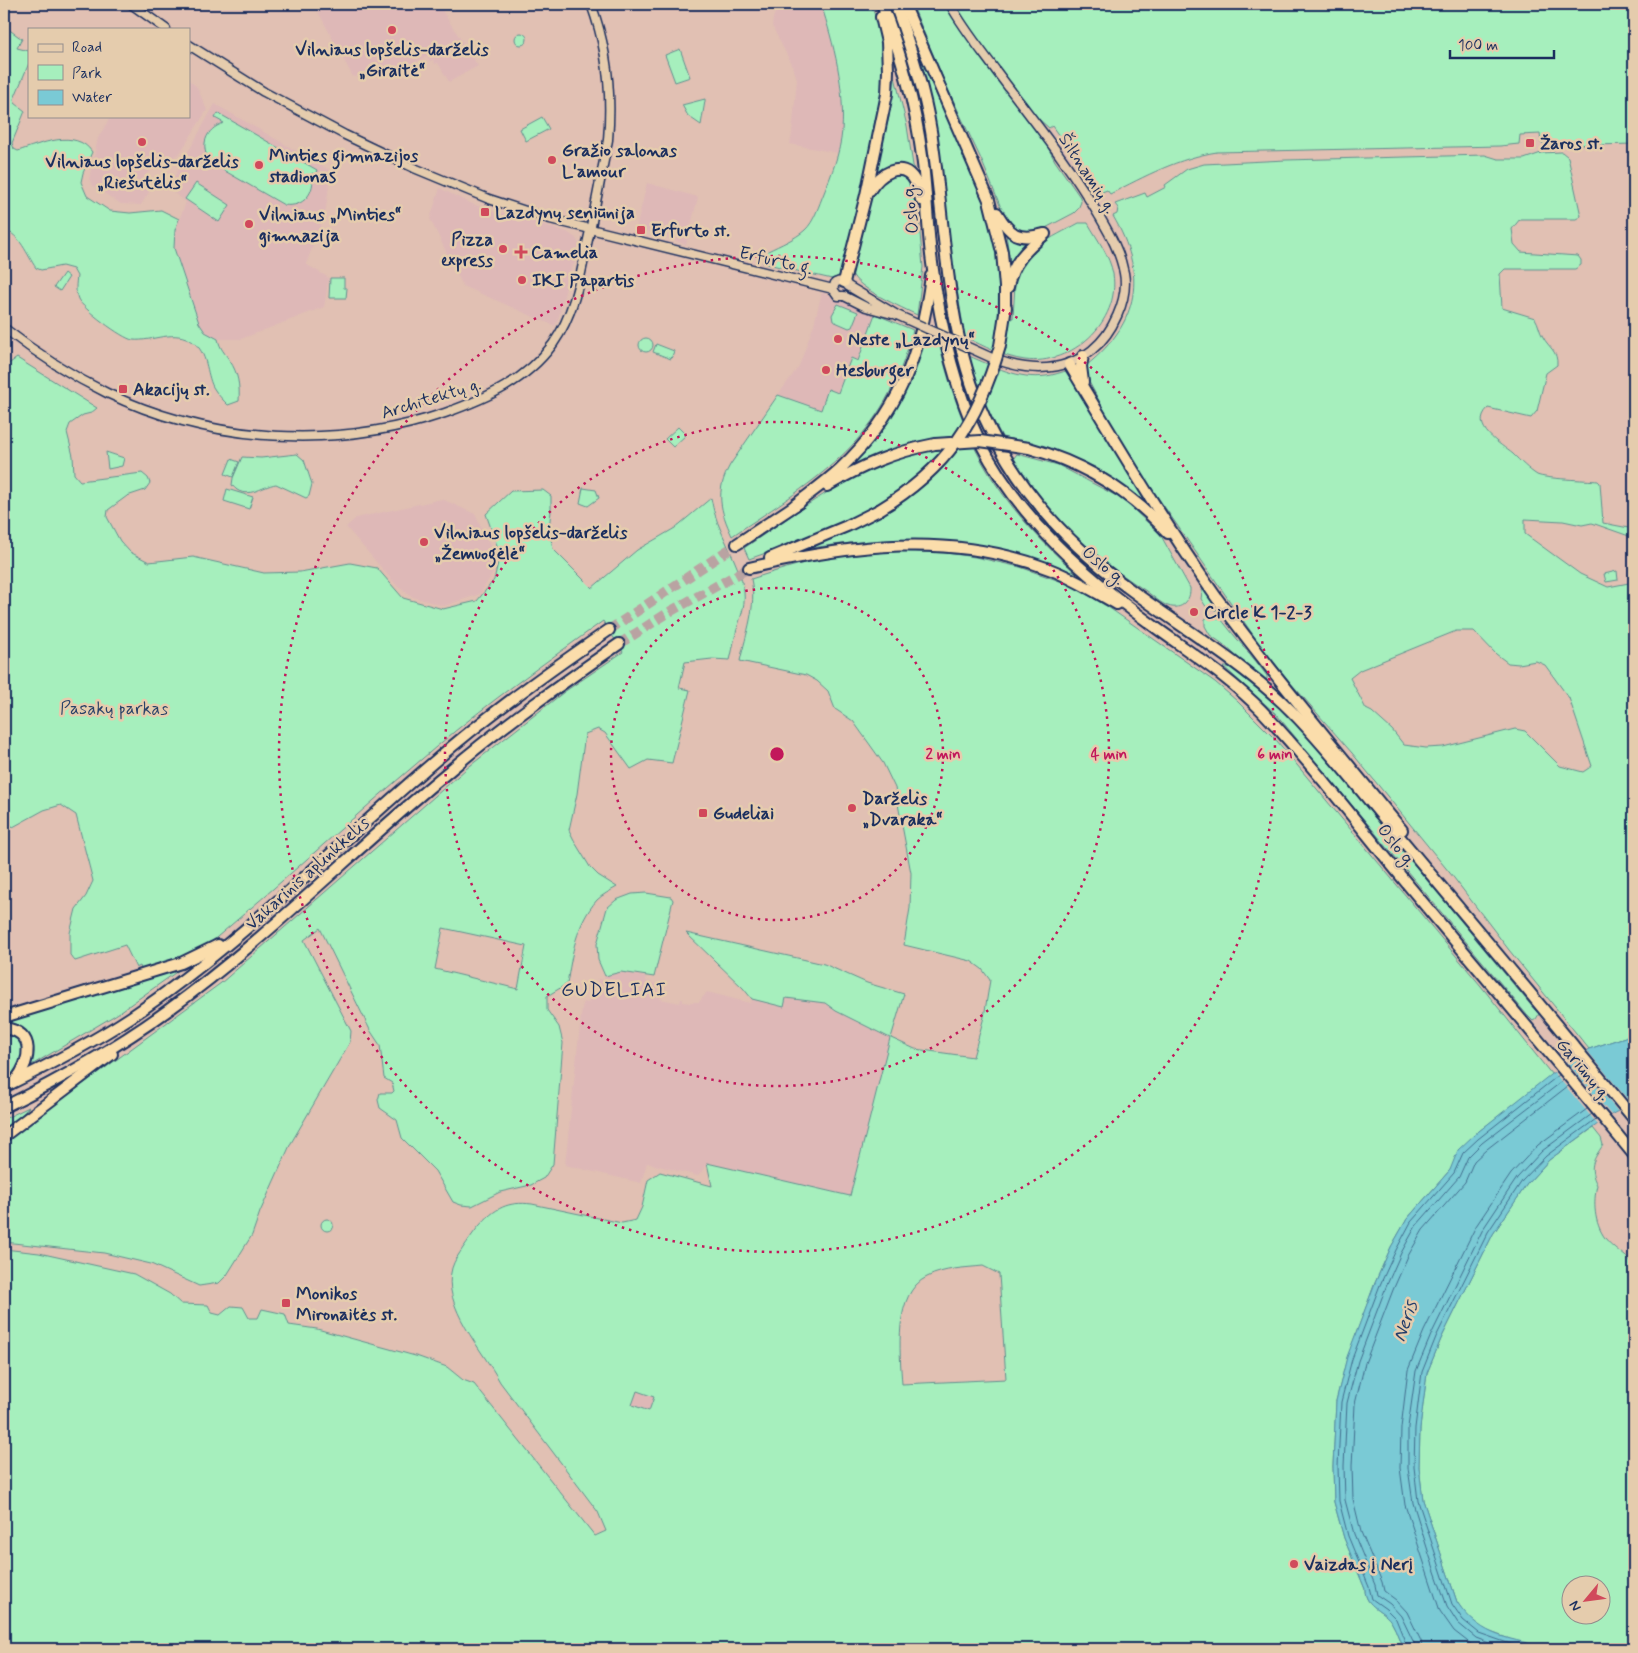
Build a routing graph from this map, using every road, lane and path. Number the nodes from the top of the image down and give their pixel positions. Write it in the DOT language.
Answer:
graph roads {
  1 [pos="131,4"];
  2 [pos="591,4"];
  3 [pos="878,4"];
  4 [pos="882,4"];
  5 [pos="895,4"];
  6 [pos="904,4"];
  7 [pos="950,4"];
  8 [pos="165,28"];
  9 [pos="190,46"];
  10 [pos="866,195"];
  11 [pos="989,200"];
  12 [pos="591,228"];
  13 [pos="928,228"];
  14 [pos="932,263"];
  15 [pos="846,284"];
  16 [pos="833,289"];
  17 [pos="844,296"];
  18 [pos="1005,312"];
  19 [pos="897,315"];
  20 [pos="4,328"];
  21 [pos="1083,356"];
  22 [pos="1069,364"];
  23 [pos="1084,388"];
  24 [pos="795,505"];
  25 [pos="737,544"];
  26 [pos="1188,556"];
  27 [pos="1155,627"];
  28 [pos="609,630"];
  29 [pos="618,644"];
  30 [pos="238,934"];
  31 [pos="1492,947"];
  32 [pos="1546,1013"];
  33 [pos="4,1017"];
  34 [pos="1528,1027"];
  35 [pos="4,1028"];
  36 [pos="134,1034"];
  37 [pos="14,1082"];
  38 [pos="4,1087"];
  39 [pos="4,1107"];
  40 [pos="1634,1119"];
  41 [pos="4,1136"];
  42 [pos="1634,1155"];
  1 -- 8 [label="street"];
  2 -- 12 [label="street, Architektų g."];
  3 -- 10 [label="highway"];
  4 -- 13 [label="highway, Oslo g."];
  5 -- 31 [label="highway, Oslo g."];
  6 -- 11 [label="highway"];
  7 -- 21 [label="street, Šiltnamių g."];
  9 -- 12 [label="street, Erfurto g."];
  10 -- 13 [label="highway"];
  10 -- 15 [label="highway"];
  11 -- 18 [label="highway"];
  11 -- 18 [label="highway"];
  12 -- 16 [label="street, Erfurto g."];
  12 -- 20 [label="street, Architektų g."];
  13 -- 14 [label="highway, Oslo g."];
  14 -- 24 [label="highway"];
  14 -- 27 [label="highway, Oslo g."];
  15 -- 16 [label="street"];
  15 -- 17 [label="street"];
  15 -- 19 [label="street"];
  16 -- 17 [label="street"];
  17 -- 19 [label="street"];
  18 -- 27 [label="highway, bridge"];
  19 -- 22 [label="street, bridge"];
  21 -- 22 [label="street, Šiltnamių g."];
  21 -- 23 [label="highway"];
  22 -- 23 [label="highway"];
  23 -- 26 [label="highway"];
  24 -- 25 [label="highway"];
  24 -- 26 [label="highway, bridge"];
  26 -- 31 [label="highway"];
  27 -- 34 [label="highway, Oslo g."];
  28 -- 30 [label="highway, Vakarinis aplinkkelis"];
  29 -- 36 [label="highway, Vakarinis aplinkkelis"];
  30 -- 33 [label="highway"];
  30 -- 37 [label="highway, Vakarinis aplinkkelis"];
  31 -- 32 [label="highway, Oslo g."];
  32 -- 40 [label="highway, Gariūnų g."];
  34 -- 42 [label="highway, Gariūnų g."];
  35 -- 37 [label="highway"];
  36 -- 39 [label="highway, Vakarinis aplinkkelis"];
  36 -- 41 [label="highway"];
  37 -- 38 [label="highway, Vakarinis aplinkkelis"];
}
